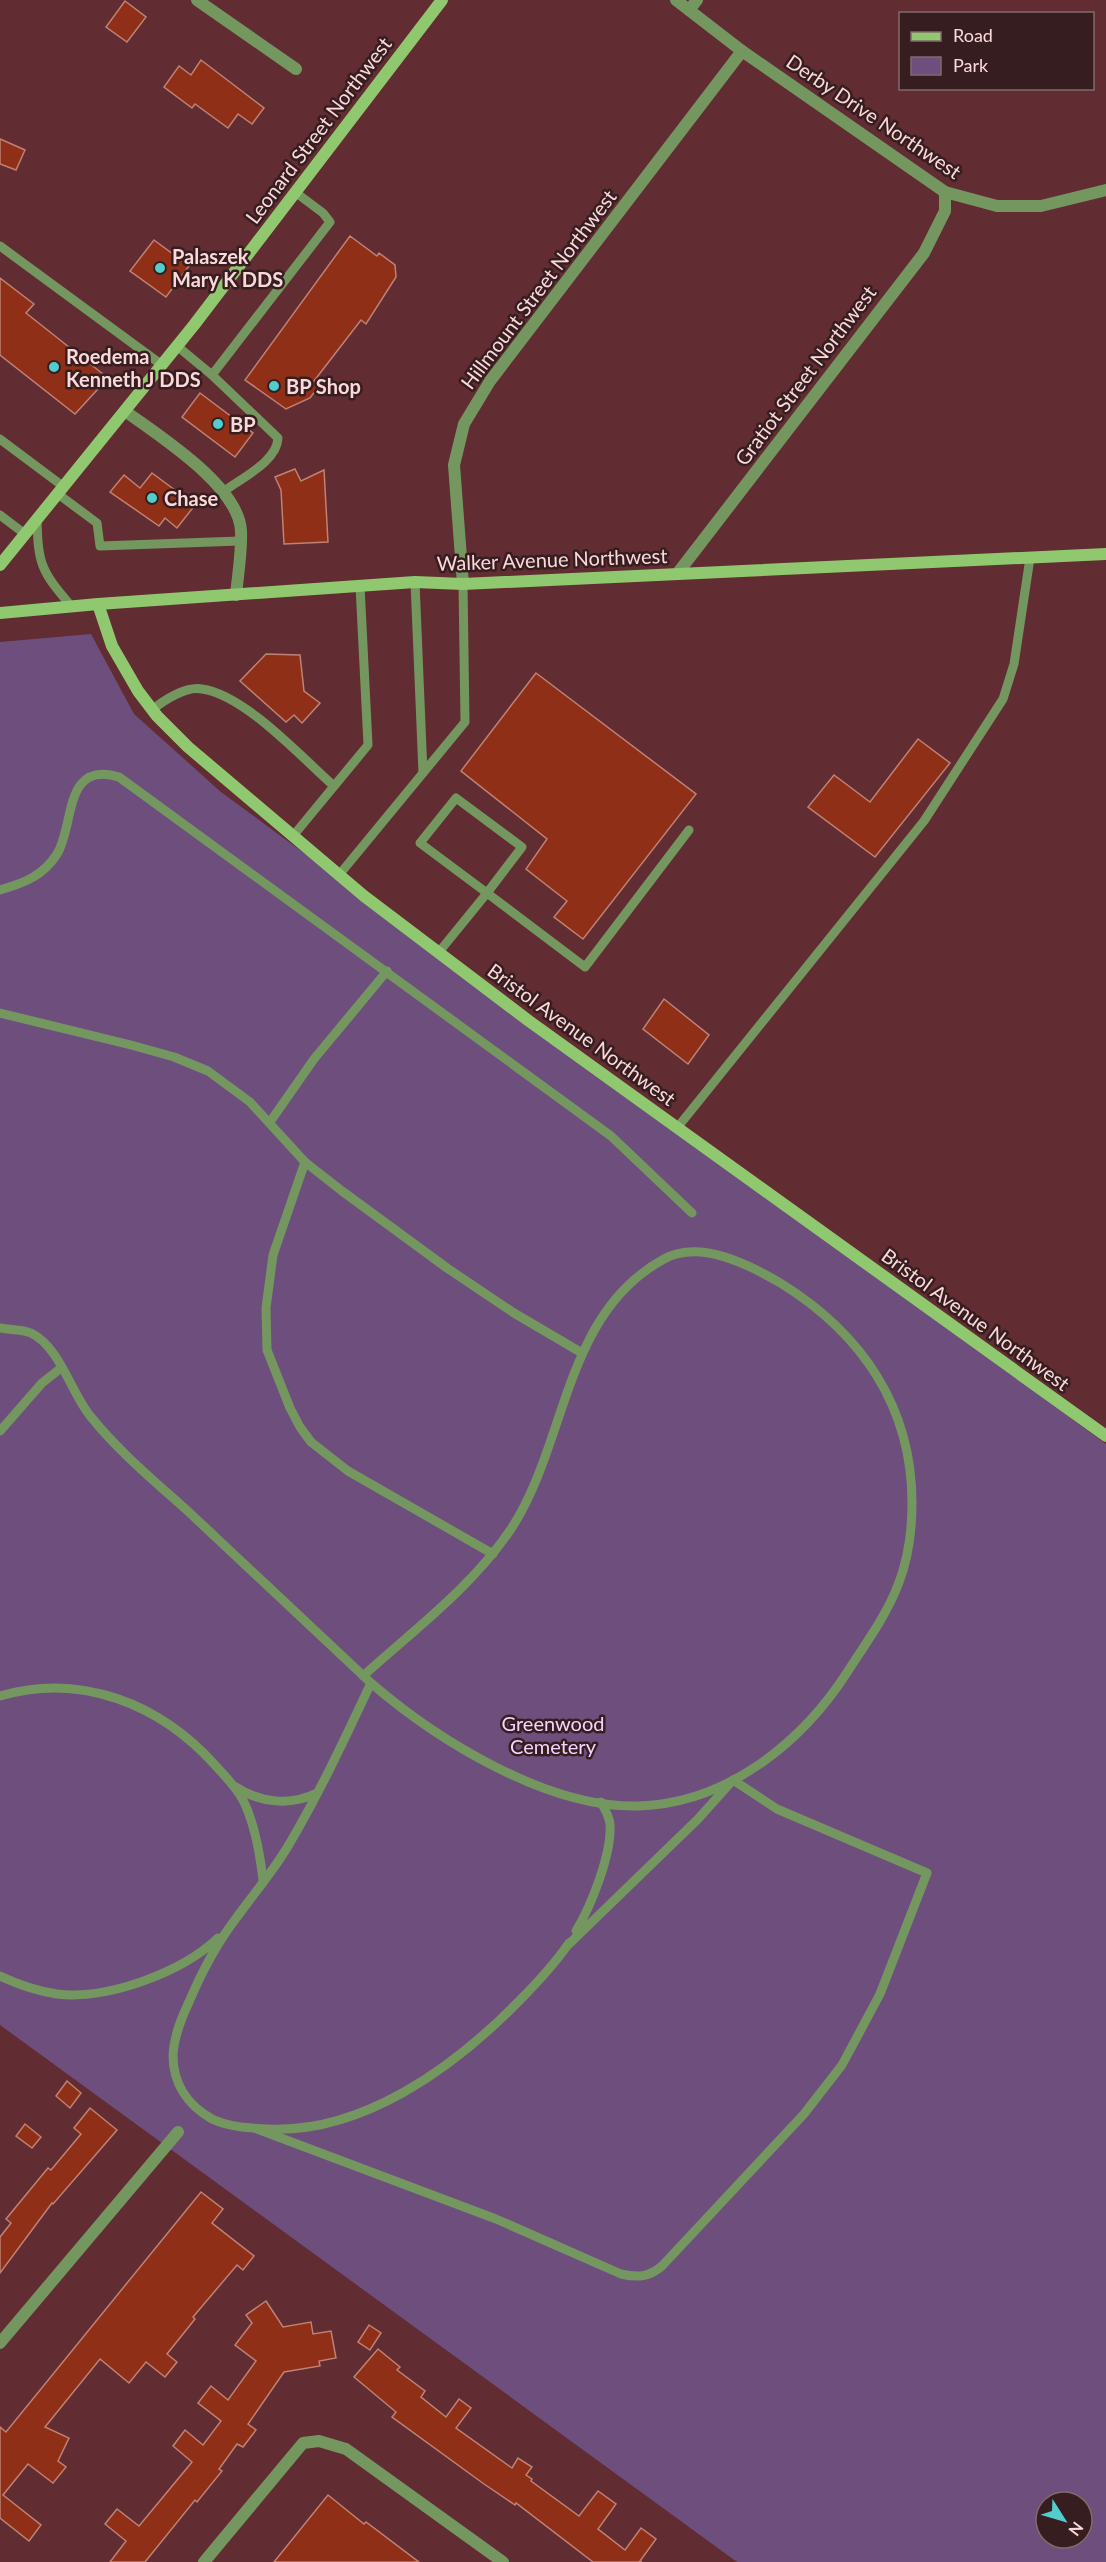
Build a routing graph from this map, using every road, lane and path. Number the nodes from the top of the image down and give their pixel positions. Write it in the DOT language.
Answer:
graph roads {
  1 [pos="197,0"];
  2 [pos="442,0"];
  3 [pos="676,0"];
  4 [pos="693,5"];
  5 [pos="742,51"];
  6 [pos="296,69"];
  7 [pos="1106,190"];
  8 [pos="295,192"];
  9 [pos="945,192"];
  10 [pos="0,246"];
  11 [pos="177,346"];
  12 [pos="162,365"];
  13 [pos="212,375"];
  14 [pos="125,411"];
  15 [pos="0,439"];
  16 [pos="61,490"];
  17 [pos="223,492"];
  18 [pos="0,515"];
  19 [pos="37,519"];
  20 [pos="25,534"];
  21 [pos="240,541"];
  22 [pos="1106,554"];
  23 [pos="1030,558"];
  24 [pos="0,565"];
  25 [pos="677,574"];
  26 [pos="415,582"];
  27 [pos="463,584"];
  28 [pos="360,586"];
  29 [pos="236,595"];
  30 [pos="98,604"];
  31 [pos="71,606"];
  32 [pos="0,614"];
  33 [pos="152,710"];
  34 [pos="423,773"];
  35 [pos="334,786"];
  36 [pos="689,830"];
  37 [pos="293,836"];
  38 [pos="339,875"];
  39 [pos="0,890"];
  40 [pos="487,893"];
  41 [pos="439,952"];
  42 [pos="387,971"];
  43 [pos="0,1013"];
  44 [pos="270,1122"];
  45 [pos="677,1128"];
  46 [pos="305,1162"];
  47 [pos="692,1213"];
  48 [pos="0,1328"];
  49 [pos="582,1353"];
  50 [pos="61,1368"];
  51 [pos="0,1431"];
  52 [pos="1106,1436"];
  53 [pos="493,1554"];
  54 [pos="363,1676"];
  55 [pos="371,1683"];
  56 [pos="0,1696"];
  57 [pos="733,1780"];
  58 [pos="233,1785"];
  59 [pos="317,1793"];
  60 [pos="601,1802"];
  61 [pos="264,1880"];
  62 [pos="236,1917"];
  63 [pos="567,1946"];
  64 [pos="0,1976"];
  65 [pos="257,2129"];
  66 [pos="178,2132"];
  67 [pos="0,2343"];
  68 [pos="204,2562"];
  69 [pos="502,2562"];
  1 -- 6 [label="street"];
  2 -- 8 [label="main road, Leonard Street Northwest"];
  3 -- 4 [label="street, Derby Drive Northwest"];
  4 -- 5 [label="street, Derby Drive Northwest"];
  5 -- 9 [label="street, Derby Drive Northwest"];
  5 -- 27 [label="street, Hillmount Street Northwest"];
  7 -- 9 [label="street, Derby Drive Northwest"];
  8 -- 11 [label="main road, Leonard Street Northwest"];
  8 -- 13 [label="lane"];
  9 -- 25 [label="street, Gratiot Street Northwest"];
  10 -- 12 [label="lane"];
  11 -- 12 [label="main road, Leonard Street Northwest"];
  11 -- 13 [label="lane"];
  12 -- 14 [label="main road, Leonard Street Northwest"];
  13 -- 17 [label="lane"];
  14 -- 16 [label="main road, Leonard Street Northwest"];
  14 -- 17 [label="street"];
  15 -- 16 [label="lane"];
  16 -- 19 [label="main road, Leonard Street Northwest"];
  16 -- 21 [label="lane"];
  17 -- 21 [label="street"];
  18 -- 20 [label="lane"];
  19 -- 20 [label="main road, Leonard Street Northwest"];
  19 -- 31 [label="lane"];
  20 -- 24 [label="main road, Leonard Street Northwest"];
  21 -- 29 [label="street"];
  22 -- 23 [label="main road, Walker Avenue Northwest"];
  23 -- 25 [label="main road, Walker Avenue Northwest"];
  23 -- 45 [label="lane"];
  25 -- 27 [label="main road, Walker Avenue Northwest"];
  26 -- 27 [label="main road, Walker Avenue Northwest"];
  26 -- 28 [label="main road, Walker Avenue Northwest"];
  26 -- 34 [label="lane"];
  27 -- 34 [label="lane"];
  28 -- 29 [label="main road, Walker Avenue Northwest"];
  28 -- 35 [label="lane"];
  29 -- 30 [label="main road, Walker Avenue Northwest"];
  30 -- 31 [label="main road, Walker Avenue Northwest"];
  30 -- 33 [label="main road, Bristol Avenue Northwest"];
  31 -- 32 [label="main road, Walker Avenue Northwest"];
  33 -- 35 [label="lane"];
  33 -- 37 [label="main road, Bristol Avenue Northwest"];
  34 -- 38 [label="lane"];
  35 -- 37 [label="lane"];
  36 -- 40 [label="lane"];
  37 -- 38 [label="main road, Bristol Avenue Northwest"];
  38 -- 41 [label="main road, Bristol Avenue Northwest"];
  39 -- 42 [label="lane"];
  40 -- 40 [label="lane"];
  40 -- 41 [label="lane"];
  41 -- 45 [label="main road, Bristol Avenue Northwest"];
  42 -- 44 [label="lane"];
  42 -- 47 [label="lane"];
  43 -- 44 [label="lane"];
  44 -- 46 [label="lane"];
  45 -- 52 [label="main road, Bristol Avenue Northwest"];
  46 -- 49 [label="lane"];
  46 -- 53 [label="lane"];
  48 -- 50 [label="lane"];
  49 -- 53 [label="lane"];
  49 -- 57 [label="lane"];
  50 -- 51 [label="lane"];
  50 -- 54 [label="lane"];
  53 -- 54 [label="lane"];
  54 -- 55 [label="lane"];
  55 -- 59 [label="lane"];
  55 -- 60 [label="lane"];
  56 -- 58 [label="lane"];
  57 -- 60 [label="lane"];
  57 -- 63 [label="lane"];
  57 -- 65 [label="lane"];
  58 -- 59 [label="lane"];
  58 -- 61 [label="lane"];
  59 -- 61 [label="lane"];
  60 -- 63 [label="lane"];
  61 -- 62 [label="lane"];
  62 -- 64 [label="lane"];
  62 -- 65 [label="lane"];
  63 -- 65 [label="lane"];
  66 -- 67 [label="street"];
  68 -- 69 [label="street"];
}
